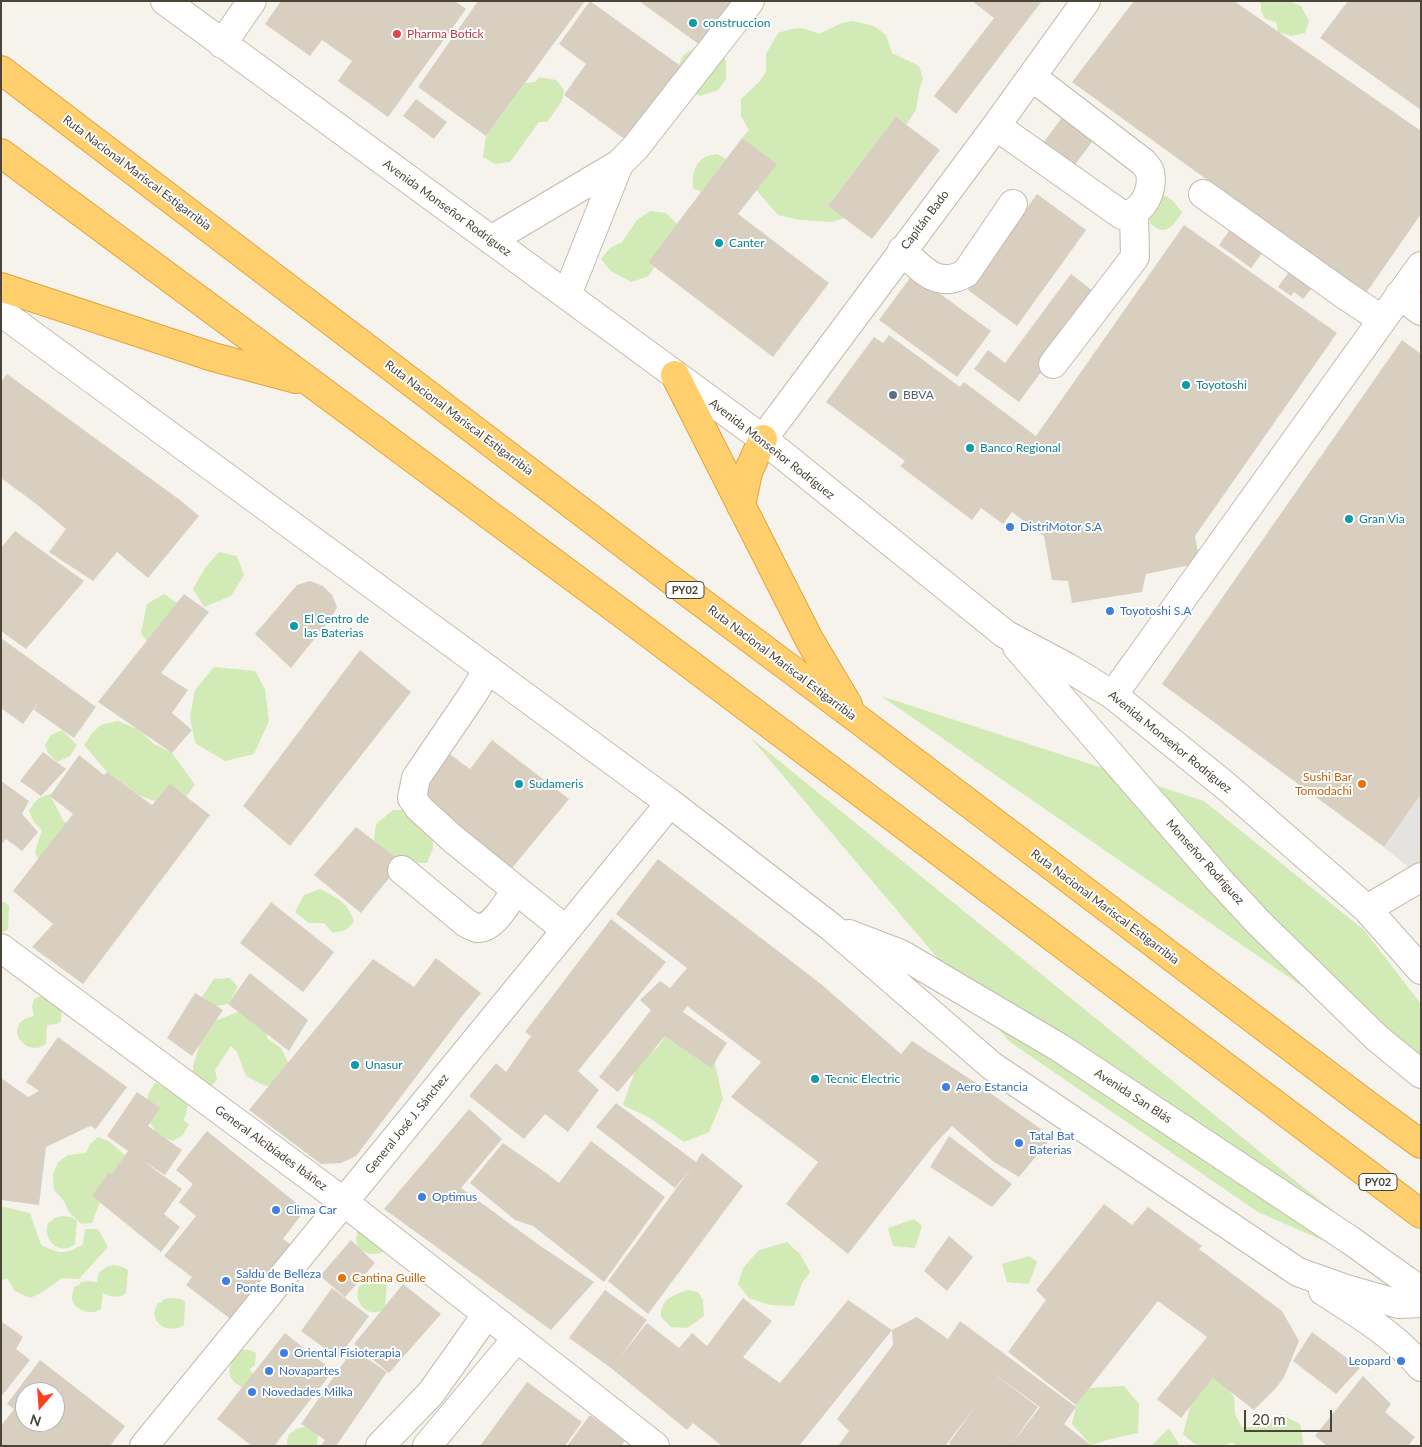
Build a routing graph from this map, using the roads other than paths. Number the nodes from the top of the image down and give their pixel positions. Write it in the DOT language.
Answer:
graph roads {
  1 [pos="165,1"];
  2 [pos="252,1"];
  3 [pos="750,1"];
  4 [pos="1086,1"];
  5 [pos="222,44"];
  6 [pos="1,70"];
  7 [pos="1032,77"];
  8 [pos="996,126"];
  9 [pos="1,153"];
  10 [pos="619,164"];
  11 [pos="1203,194"];
  12 [pos="1013,204"];
  13 [pos="1134,212"];
  14 [pos="491,240"];
  15 [pos="902,250"];
  16 [pos="1421,266"];
  17 [pos="1,288"];
  18 [pos="567,295"];
  19 [pos="1399,295"];
  20 [pos="1421,311"];
  21 [pos="1381,319"];
  22 [pos="4,321"];
  23 [pos="1053,364"];
  24 [pos="675,375"];
  25 [pos="308,382"];
  26 [pos="763,439"];
  27 [pos="741,506"];
  28 [pos="1006,634"];
  29 [pos="488,669"];
  30 [pos="1113,695"];
  31 [pos="855,717"];
  32 [pos="670,803"];
  33 [pos="402,870"];
  34 [pos="1421,877"];
  35 [pos="516,890"];
  36 [pos="1367,909"];
  37 [pos="831,927"];
  38 [pos="566,930"];
  39 [pos="1,948"];
  40 [pos="1421,970"];
  41 [pos="1421,1074"];
  42 [pos="1421,1144"];
  43 [pos="344,1202"];
  44 [pos="1421,1214"];
  45 [pos="1298,1272"];
  46 [pos="1421,1291"];
  47 [pos="1421,1303"];
  48 [pos="487,1314"];
  49 [pos="517,1338"];
  50 [pos="1421,1367"];
  51 [pos="144,1446"];
  52 [pos="380,1446"];
  53 [pos="427,1446"];
  54 [pos="655,1446"];
  1 -- 5 [label="street, Avenida Monseñor Rodríguez"];
  2 -- 5 [label="street"];
  3 -- 10 [label="street"];
  4 -- 7 [label="street, Capitán Bado"];
  5 -- 14 [label="street, Avenida Monseñor Rodríguez"];
  6 -- 31 [label="highway, Ruta Nacional Mariscal Estigarribia / PY02"];
  7 -- 8 [label="street, Capitán Bado"];
  7 -- 13 [label="street"];
  8 -- 13 [label="street"];
  8 -- 15 [label="street, Capitán Bado"];
  9 -- 25 [label="highway, PY02"];
  10 -- 14 [label="street"];
  10 -- 18 [label="street"];
  11 -- 21 [label="street"];
  12 -- 15 [label="street"];
  13 -- 23 [label="street"];
  14 -- 18 [label="street, Avenida Monseñor Rodríguez"];
  15 -- 26 [label="street, Capitán Bado"];
  16 -- 19 [label="street"];
  17 -- 25 [label="highway"];
  18 -- 24 [label="street, Avenida Monseñor Rodríguez"];
  19 -- 20 [label="street"];
  19 -- 21 [label="street"];
  21 -- 30 [label="street"];
  22 -- 29 [label="street"];
  24 -- 26 [label="street, Avenida Monseñor Rodríguez"];
  24 -- 27 [label="highway"];
  25 -- 44 [label="highway, PY02"];
  26 -- 27 [label="highway"];
  26 -- 28 [label="street, Avenida Monseñor Rodríguez"];
  27 -- 31 [label="highway"];
  28 -- 30 [label="street, Avenida Monseñor Rodríguez"];
  28 -- 41 [label="street, Monseñor Rodríguez"];
  29 -- 32 [label="street"];
  29 -- 35 [label="street"];
  30 -- 36 [label="street, Avenida Monseñor Rodríguez"];
  31 -- 42 [label="highway, Ruta Nacional Mariscal Estigarribia / PY02"];
  32 -- 37 [label="street"];
  32 -- 38 [label="street, General José J. Sánchez"];
  33 -- 35 [label="street"];
  34 -- 36 [label="street"];
  35 -- 38 [label="street"];
  36 -- 40 [label="street, Avenida Monseñor Rodríguez"];
  37 -- 45 [label="street"];
  37 -- 46 [label="street, Avenida San Blás"];
  38 -- 43 [label="street, General José J. Sánchez"];
  39 -- 43 [label="street, General Alcibíades Ibáñez"];
  43 -- 48 [label="street, General Alcibíades Ibáñez"];
  43 -- 51 [label="street, General José J. Sánchez"];
  45 -- 47 [label="street"];
  45 -- 50 [label="street"];
  48 -- 49 [label="street, General Alcibíades Ibáñez"];
  48 -- 52 [label="street"];
  49 -- 53 [label="street"];
  49 -- 54 [label="street, General Alcibíades Ibáñez"];
}
